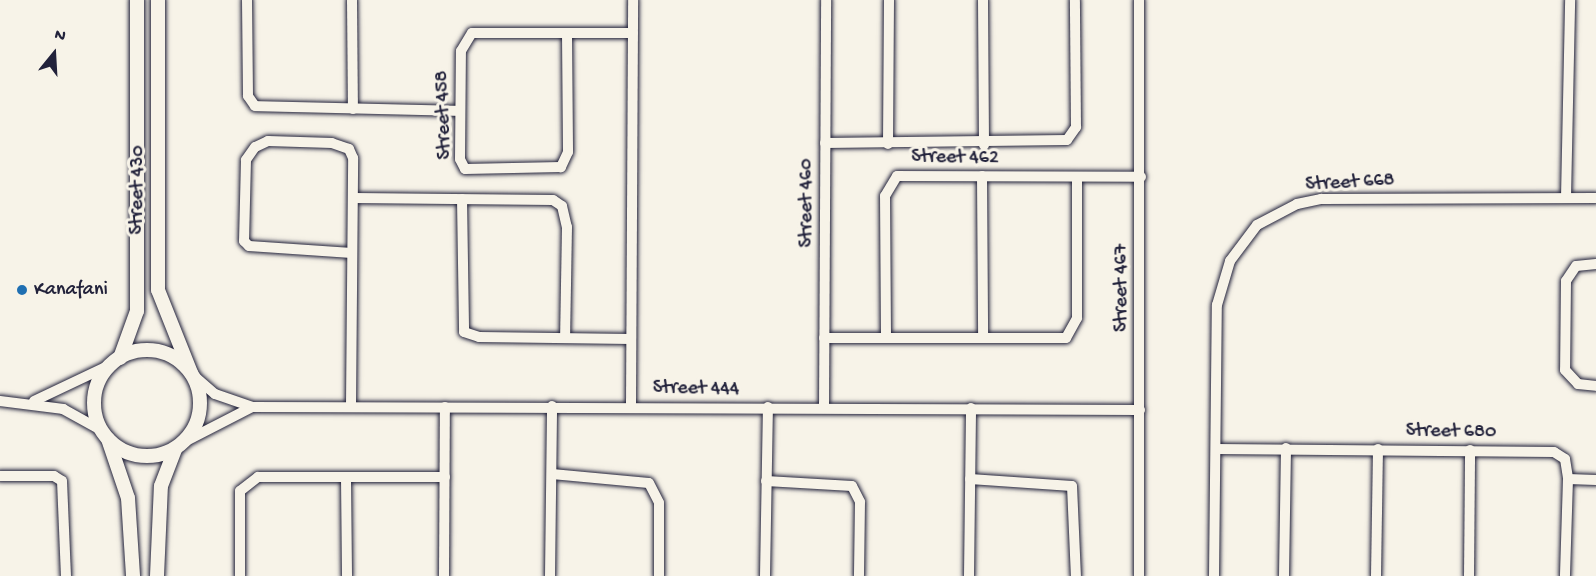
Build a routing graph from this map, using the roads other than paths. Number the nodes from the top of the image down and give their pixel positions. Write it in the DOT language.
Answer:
graph roads {
  1 [pos="136,0"];
  2 [pos="158,0"];
  3 [pos="247,0"];
  4 [pos="352,0"];
  5 [pos="633,0"];
  6 [pos="826,0"];
  7 [pos="889,0"];
  8 [pos="982,0"];
  9 [pos="1075,0"];
  10 [pos="1139,0"];
  11 [pos="1570,0"];
  12 [pos="633,33"];
  13 [pos="567,34"];
  14 [pos="353,109"];
  15 [pos="459,111"];
  16 [pos="825,143"];
  17 [pos="888,144"];
  18 [pos="984,145"];
  19 [pos="982,176"];
  20 [pos="1141,177"];
  21 [pos="1077,178"];
  22 [pos="354,198"];
  23 [pos="1566,198"];
  24 [pos="1596,198"];
  25 [pos="462,200"];
  26 [pos="352,253"];
  27 [pos="1596,264"];
  28 [pos="565,337"];
  29 [pos="886,337"];
  30 [pos="824,338"];
  31 [pos="983,338"];
  32 [pos="631,339"];
  33 [pos="115,361"];
  34 [pos="192,374"];
  35 [pos="1596,386"];
  36 [pos="0,401"];
  37 [pos="34,401"];
  38 [pos="351,405"];
  39 [pos="552,406"];
  40 [pos="631,406"];
  41 [pos="252,407"];
  42 [pos="445,407"];
  43 [pos="768,407"];
  44 [pos="824,407"];
  45 [pos="971,408"];
  46 [pos="1140,410"];
  47 [pos="105,435"];
  48 [pos="179,446"];
  49 [pos="1286,448"];
  50 [pos="1216,449"];
  51 [pos="1378,449"];
  52 [pos="1470,450"];
  53 [pos="552,474"];
  54 [pos="0,476"];
  55 [pos="445,477"];
  56 [pos="346,478"];
  57 [pos="970,479"];
  58 [pos="1568,479"];
  59 [pos="1596,480"];
  60 [pos="766,482"];
  61 [pos="66,576"];
  62 [pos="133,576"];
  63 [pos="157,576"];
  64 [pos="240,576"];
  65 [pos="347,576"];
  66 [pos="444,576"];
  67 [pos="550,576"];
  68 [pos="659,576"];
  69 [pos="765,576"];
  70 [pos="859,576"];
  71 [pos="969,576"];
  72 [pos="1076,576"];
  73 [pos="1139,576"];
  74 [pos="1214,576"];
  75 [pos="1284,576"];
  76 [pos="1376,576"];
  77 [pos="1469,576"];
  78 [pos="1565,576"];
  1 -- 33 [label="street, Street 430"];
  2 -- 34 [label="street, Street 430"];
  3 -- 14 [label="street"];
  4 -- 14 [label="street"];
  5 -- 12 [label="street"];
  6 -- 16 [label="street, Street 460"];
  7 -- 17 [label="street"];
  8 -- 18 [label="street"];
  9 -- 18 [label="street"];
  10 -- 20 [label="street, Street 467"];
  11 -- 23 [label="street"];
  12 -- 13 [label="street, Street 458"];
  12 -- 32 [label="street"];
  13 -- 15 [label="street, Street 458"];
  13 -- 15 [label="street, Street 458"];
  14 -- 15 [label="street"];
  16 -- 17 [label="street"];
  16 -- 30 [label="street, Street 460"];
  17 -- 18 [label="street"];
  19 -- 21 [label="street, Street 462"];
  19 -- 29 [label="street, Street 462"];
  19 -- 31 [label="street"];
  20 -- 21 [label="street, Street 462"];
  20 -- 46 [label="street, Street 467"];
  21 -- 31 [label="street"];
  22 -- 25 [label="street"];
  22 -- 26 [label="street"];
  22 -- 26 [label="street"];
  23 -- 24 [label="street, Street 668"];
  23 -- 50 [label="street, Street 668"];
  25 -- 28 [label="street"];
  25 -- 28 [label="street"];
  26 -- 38 [label="street"];
  27 -- 35 [label="street"];
  28 -- 32 [label="street"];
  29 -- 30 [label="street"];
  29 -- 31 [label="street"];
  30 -- 44 [label="street, Street 460"];
  32 -- 40 [label="street"];
  33 -- 34 [label="street"];
  33 -- 37 [label="street"];
  33 -- 47 [label="street"];
  34 -- 41 [label="street, Street 444"];
  34 -- 48 [label="street"];
  36 -- 37 [label="street"];
  37 -- 47 [label="street"];
  38 -- 41 [label="street, Street 444"];
  38 -- 42 [label="street, Street 444"];
  39 -- 40 [label="street, Street 444"];
  39 -- 42 [label="street, Street 444"];
  39 -- 53 [label="street"];
  40 -- 43 [label="street, Street 444"];
  41 -- 48 [label="street, Street 444"];
  42 -- 55 [label="street"];
  43 -- 44 [label="street, Street 444"];
  43 -- 60 [label="street"];
  44 -- 45 [label="street, Street 444"];
  45 -- 46 [label="street, Street 444"];
  45 -- 57 [label="street"];
  46 -- 73 [label="street, Street 467"];
  47 -- 48 [label="street"];
  47 -- 62 [label="street"];
  48 -- 63 [label="street"];
  49 -- 50 [label="street, Street 680"];
  49 -- 51 [label="street, Street 680"];
  49 -- 75 [label="street"];
  50 -- 74 [label="street, Street 668"];
  51 -- 52 [label="street, Street 680"];
  51 -- 76 [label="street"];
  52 -- 58 [label="street, Street 680"];
  52 -- 77 [label="street"];
  53 -- 67 [label="street"];
  53 -- 68 [label="street"];
  54 -- 61 [label="street"];
  55 -- 56 [label="street"];
  55 -- 66 [label="street"];
  56 -- 64 [label="street"];
  56 -- 65 [label="street"];
  57 -- 71 [label="street"];
  57 -- 72 [label="street"];
  58 -- 59 [label="street"];
  58 -- 78 [label="street, Street 680"];
  60 -- 69 [label="street"];
  60 -- 70 [label="street"];
}
